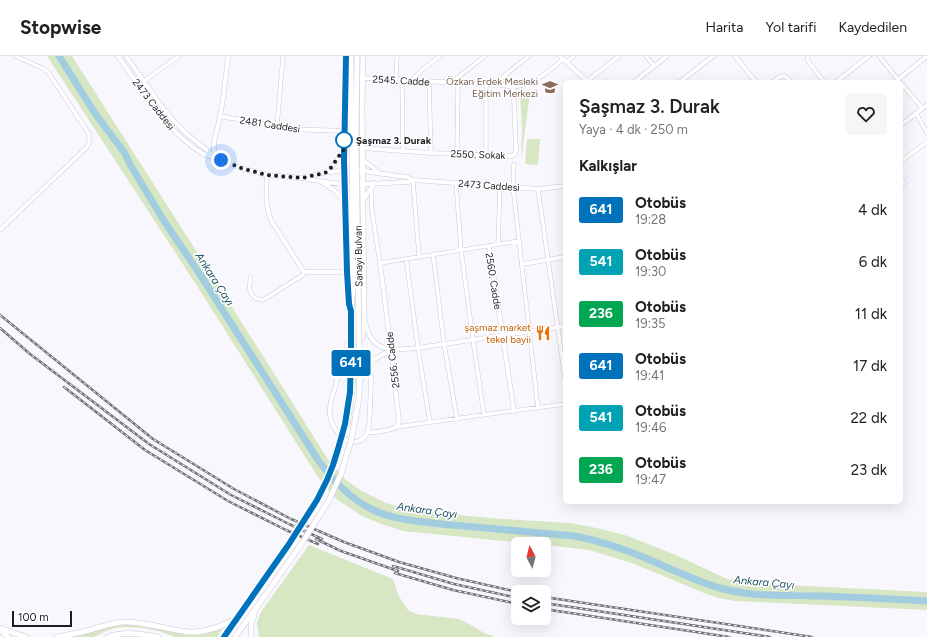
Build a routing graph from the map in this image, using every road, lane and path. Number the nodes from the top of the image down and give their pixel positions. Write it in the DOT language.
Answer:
graph roads {
  1 [pos="15,56"];
  2 [pos="118,56"];
  3 [pos="126,56"];
  4 [pos="179,56"];
  5 [pos="228,56"];
  6 [pos="283,56"];
  7 [pos="346,56"];
  8 [pos="351,56"];
  9 [pos="357,56"];
  10 [pos="363,56"];
  11 [pos="397,56"];
  12 [pos="440,56"];
  13 [pos="485,56"];
  14 [pos="529,56"];
  15 [pos="574,56"];
  16 [pos="619,56"];
  17 [pos="646,56"];
  18 [pos="667,56"];
  19 [pos="713,56"];
  20 [pos="735,56"];
  21 [pos="808,56"];
  22 [pos="869,56"];
  23 [pos="879,56"];
  24 [pos="927,56"];
  25 [pos="563,59"];
  26 [pos="654,66"];
  27 [pos="362,78"];
  28 [pos="396,79"];
  29 [pos="402,79"];
  30 [pos="412,80"];
  31 [pos="586,80"];
  32 [pos="590,80"];
  33 [pos="636,80"];
  34 [pos="683,80"];
  35 [pos="754,80"];
  36 [pos="775,80"];
  37 [pos="789,80"];
  38 [pos="822,80"];
  39 [pos="839,80"];
  40 [pos="897,80"];
  41 [pos="901,80"];
  42 [pos="144,81"];
  43 [pos="429,81"];
  44 [pos="452,82"];
  45 [pos="458,83"];
  46 [pos="486,84"];
  47 [pos="494,85"];
  48 [pos="513,87"];
  49 [pos="903,87"];
  50 [pos="927,105"];
  51 [pos="922,108"];
  52 [pos="916,113"];
  53 [pos="220,116"];
  54 [pos="903,123"];
  55 [pos="277,126"];
  56 [pos="344,131"];
  57 [pos="927,133"];
  58 [pos="927,142"];
  59 [pos="362,148"];
  60 [pos="344,149"];
  61 [pos="403,151"];
  62 [pos="431,153"];
  63 [pos="457,154"];
  64 [pos="486,155"];
  65 [pos="216,157"];
  66 [pos="363,160"];
  67 [pos="903,160"];
  68 [pos="514,164"];
  69 [pos="344,170"];
  70 [pos="363,171"];
  71 [pos="325,173"];
  72 [pos="382,174"];
  73 [pos="267,175"];
  74 [pos="302,178"];
  75 [pos="413,180"];
  76 [pos="319,181"];
  77 [pos="456,183"];
  78 [pos="345,184"];
  79 [pos="375,184"];
  80 [pos="363,185"];
  81 [pos="500,186"];
  82 [pos="563,186"];
  83 [pos="513,187"];
  84 [pos="538,189"];
  85 [pos="371,190"];
  86 [pos="363,201"];
  87 [pos="345,204"];
  88 [pos="0,230"];
  89 [pos="519,241"];
  90 [pos="498,244"];
  91 [pos="489,246"];
  92 [pos="461,250"];
  93 [pos="433,254"];
  94 [pos="420,256"];
  95 [pos="563,257"];
  96 [pos="406,258"];
  97 [pos="548,260"];
  98 [pos="380,263"];
  99 [pos="522,264"];
  100 [pos="304,272"];
  101 [pos="347,272"];
  102 [pos="251,277"];
  103 [pos="351,311"];
  104 [pos="364,316"];
  105 [pos="563,326"];
  106 [pos="558,327"];
  107 [pos="529,332"];
  108 [pos="502,335"];
  109 [pos="351,336"];
  110 [pos="472,340"];
  111 [pos="359,342"];
  112 [pos="444,344"];
  113 [pos="418,348"];
  114 [pos="391,350"];
  115 [pos="563,364"];
  116 [pos="371,376"];
  117 [pos="360,380"];
  118 [pos="563,404"];
  119 [pos="538,408"];
  120 [pos="514,411"];
  121 [pos="484,415"];
  122 [pos="457,419"];
  123 [pos="430,423"];
  124 [pos="396,427"];
  125 [pos="367,433"];
  126 [pos="257,606"];
  127 [pos="236,619"];
  128 [pos="0,629"];
  129 [pos="8,637"];
  130 [pos="26,637"];
  131 [pos="57,637"];
  132 [pos="108,637"];
  133 [pos="158,637"];
  134 [pos="224,637"];
  135 [pos="235,637"];
  136 [pos="251,637"];
  1 -- 88 [label="street"];
  2 -- 65 [label="street, 2473 Caddesi"];
  3 -- 42 [label="street, 2473 Caddesi"];
  4 -- 42 [label="street"];
  5 -- 53 [label="street"];
  6 -- 55 [label="street"];
  7 -- 56 [label="main road"];
  8 -- 103 [label="main road, Sanayi Bulvarı, bridge"];
  9 -- 111 [label="main road, Sanayi Bulvarı, bridge"];
  10 -- 27 [label="main road"];
  11 -- 28 [label="street"];
  12 -- 30 [label="street"];
  13 -- 44 [label="street"];
  14 -- 47 [label="street"];
  15 -- 25 [label="street"];
  16 -- 32 [label="street"];
  17 -- 26 [label="street"];
  18 -- 26 [label="street"];
  19 -- 34 [label="street"];
  20 -- 35 [label="street"];
  21 -- 38 [label="street"];
  22 -- 39 [label="street"];
  23 -- 40 [label="street"];
  24 -- 41 [label="street"];
  25 -- 31 [label="street"];
  25 -- 48 [label="street"];
  26 -- 33 [label="street"];
  27 -- 28 [label="street, 2545. Cadde"];
  27 -- 59 [label="main road"];
  28 -- 29 [label="street, 2545. Cadde"];
  29 -- 30 [label="street, 2545. Cadde"];
  29 -- 61 [label="street"];
  30 -- 43 [label="street, 2545. Cadde"];
  36 -- 37 [label="street"];
  42 -- 65 [label="street, 2473 Caddesi"];
  43 -- 44 [label="street, 2545. Cadde"];
  43 -- 62 [label="street"];
  44 -- 45 [label="street, 2545. Cadde"];
  45 -- 46 [label="street, 2545. Cadde"];
  45 -- 63 [label="street"];
  46 -- 47 [label="street, 2545. Cadde"];
  46 -- 64 [label="street"];
  47 -- 48 [label="street, 2545. Cadde"];
  48 -- 64 [label="street, 2550. Sokak"];
  49 -- 51 [label="street"];
  50 -- 51 [label="street"];
  51 -- 52 [label="street"];
  52 -- 54 [label="street"];
  52 -- 57 [label="street"];
  53 -- 55 [label="street, 2481 Caddesi"];
  53 -- 65 [label="street"];
  55 -- 56 [label="street, 2481 Caddesi"];
  56 -- 60 [label="main road"];
  58 -- 67 [label="street"];
  59 -- 60 [label="main road"];
  59 -- 61 [label="street, 2550. Sokak"];
  59 -- 66 [label="main road"];
  60 -- 69 [label="main road"];
  60 -- 71 [label="street"];
  61 -- 62 [label="street, 2550. Sokak"];
  62 -- 63 [label="street, 2550. Sokak"];
  63 -- 64 [label="street, 2550. Sokak"];
  65 -- 73 [label="street, 2473 Caddesi"];
  66 -- 70 [label="main road"];
  66 -- 72 [label="street"];
  68 -- 83 [label="street"];
  69 -- 70 [label="street, 2473 Caddesi"];
  69 -- 71 [label="street, 2473 Caddesi"];
  69 -- 78 [label="main road"];
  70 -- 72 [label="street, 2473 Caddesi"];
  70 -- 80 [label="main road"];
  71 -- 74 [label="street, 2473 Caddesi"];
  72 -- 75 [label="street, 2473 Caddesi"];
  73 -- 74 [label="street, 2473 Caddesi"];
  73 -- 100 [label="street"];
  74 -- 76 [label="street, 2473 Caddesi"];
  75 -- 77 [label="street, 2473 Caddesi"];
  75 -- 79 [label="street, 2473 Caddesi"];
  75 -- 94 [label="street"];
  76 -- 78 [label="street, 2473 Caddesi"];
  76 -- 87 [label="street"];
  77 -- 81 [label="street, 2473 Caddesi"];
  77 -- 92 [label="street"];
  78 -- 80 [label="street, 2473 Caddesi"];
  78 -- 87 [label="main road"];
  79 -- 80 [label="street, 2473 Caddesi"];
  79 -- 85 [label="street"];
  80 -- 86 [label="main road"];
  81 -- 83 [label="street, 2473 Caddesi"];
  81 -- 90 [label="street"];
  82 -- 84 [label="street, 2473 Caddesi"];
  83 -- 84 [label="street, 2473 Caddesi"];
  83 -- 89 [label="street"];
  84 -- 97 [label="street"];
  85 -- 86 [label="street"];
  85 -- 98 [label="street"];
  86 -- 87 [label="main road"];
  86 -- 104 [label="main road"];
  87 -- 101 [label="main road"];
  89 -- 90 [label="street"];
  89 -- 99 [label="street"];
  90 -- 91 [label="street"];
  91 -- 92 [label="street"];
  91 -- 108 [label="street, 2560. Cadde"];
  92 -- 93 [label="street"];
  92 -- 110 [label="street"];
  93 -- 94 [label="street"];
  93 -- 112 [label="street"];
  94 -- 96 [label="street"];
  95 -- 97 [label="street"];
  96 -- 98 [label="street"];
  96 -- 113 [label="street"];
  97 -- 99 [label="street"];
  97 -- 106 [label="street"];
  98 -- 114 [label="street, 2556. Cadde"];
  99 -- 107 [label="street"];
  100 -- 101 [label="street"];
  100 -- 102 [label="street"];
  101 -- 103 [label="main road"];
  103 -- 109 [label="main road, Sanayi Bulvarı"];
  104 -- 111 [label="main road"];
  104 -- 114 [label="street"];
  105 -- 106 [label="street"];
  106 -- 107 [label="street"];
  106 -- 115 [label="street"];
  107 -- 108 [label="street"];
  107 -- 119 [label="street"];
  108 -- 110 [label="street"];
  108 -- 120 [label="street, 2560. Cadde"];
  109 -- 125 [label="street"];
  109 -- 127 [label="main road, Sanayi Bulvarı, bridge"];
  110 -- 112 [label="street"];
  110 -- 121 [label="street"];
  111 -- 117 [label="main road, Sanayi Bulvarı"];
  112 -- 113 [label="street"];
  112 -- 122 [label="street"];
  113 -- 114 [label="street"];
  113 -- 123 [label="street"];
  114 -- 117 [label="street"];
  114 -- 124 [label="street, 2556. Cadde"];
  116 -- 125 [label="street"];
  117 -- 126 [label="main road, Sanayi Bulvarı, bridge"];
  118 -- 119 [label="street"];
  119 -- 120 [label="street"];
  120 -- 121 [label="street"];
  121 -- 122 [label="street"];
  122 -- 123 [label="street"];
  123 -- 124 [label="street"];
  124 -- 125 [label="street"];
  126 -- 135 [label="main road, Sanayi Bulvarı"];
  126 -- 136 [label="main road"];
  127 -- 131 [label="main road"];
  127 -- 134 [label="main road, Sanayi Bulvarı"];
  128 -- 129 [label="main road"];
  128 -- 130 [label="main road"];
  132 -- 133 [label="main road"];
}
